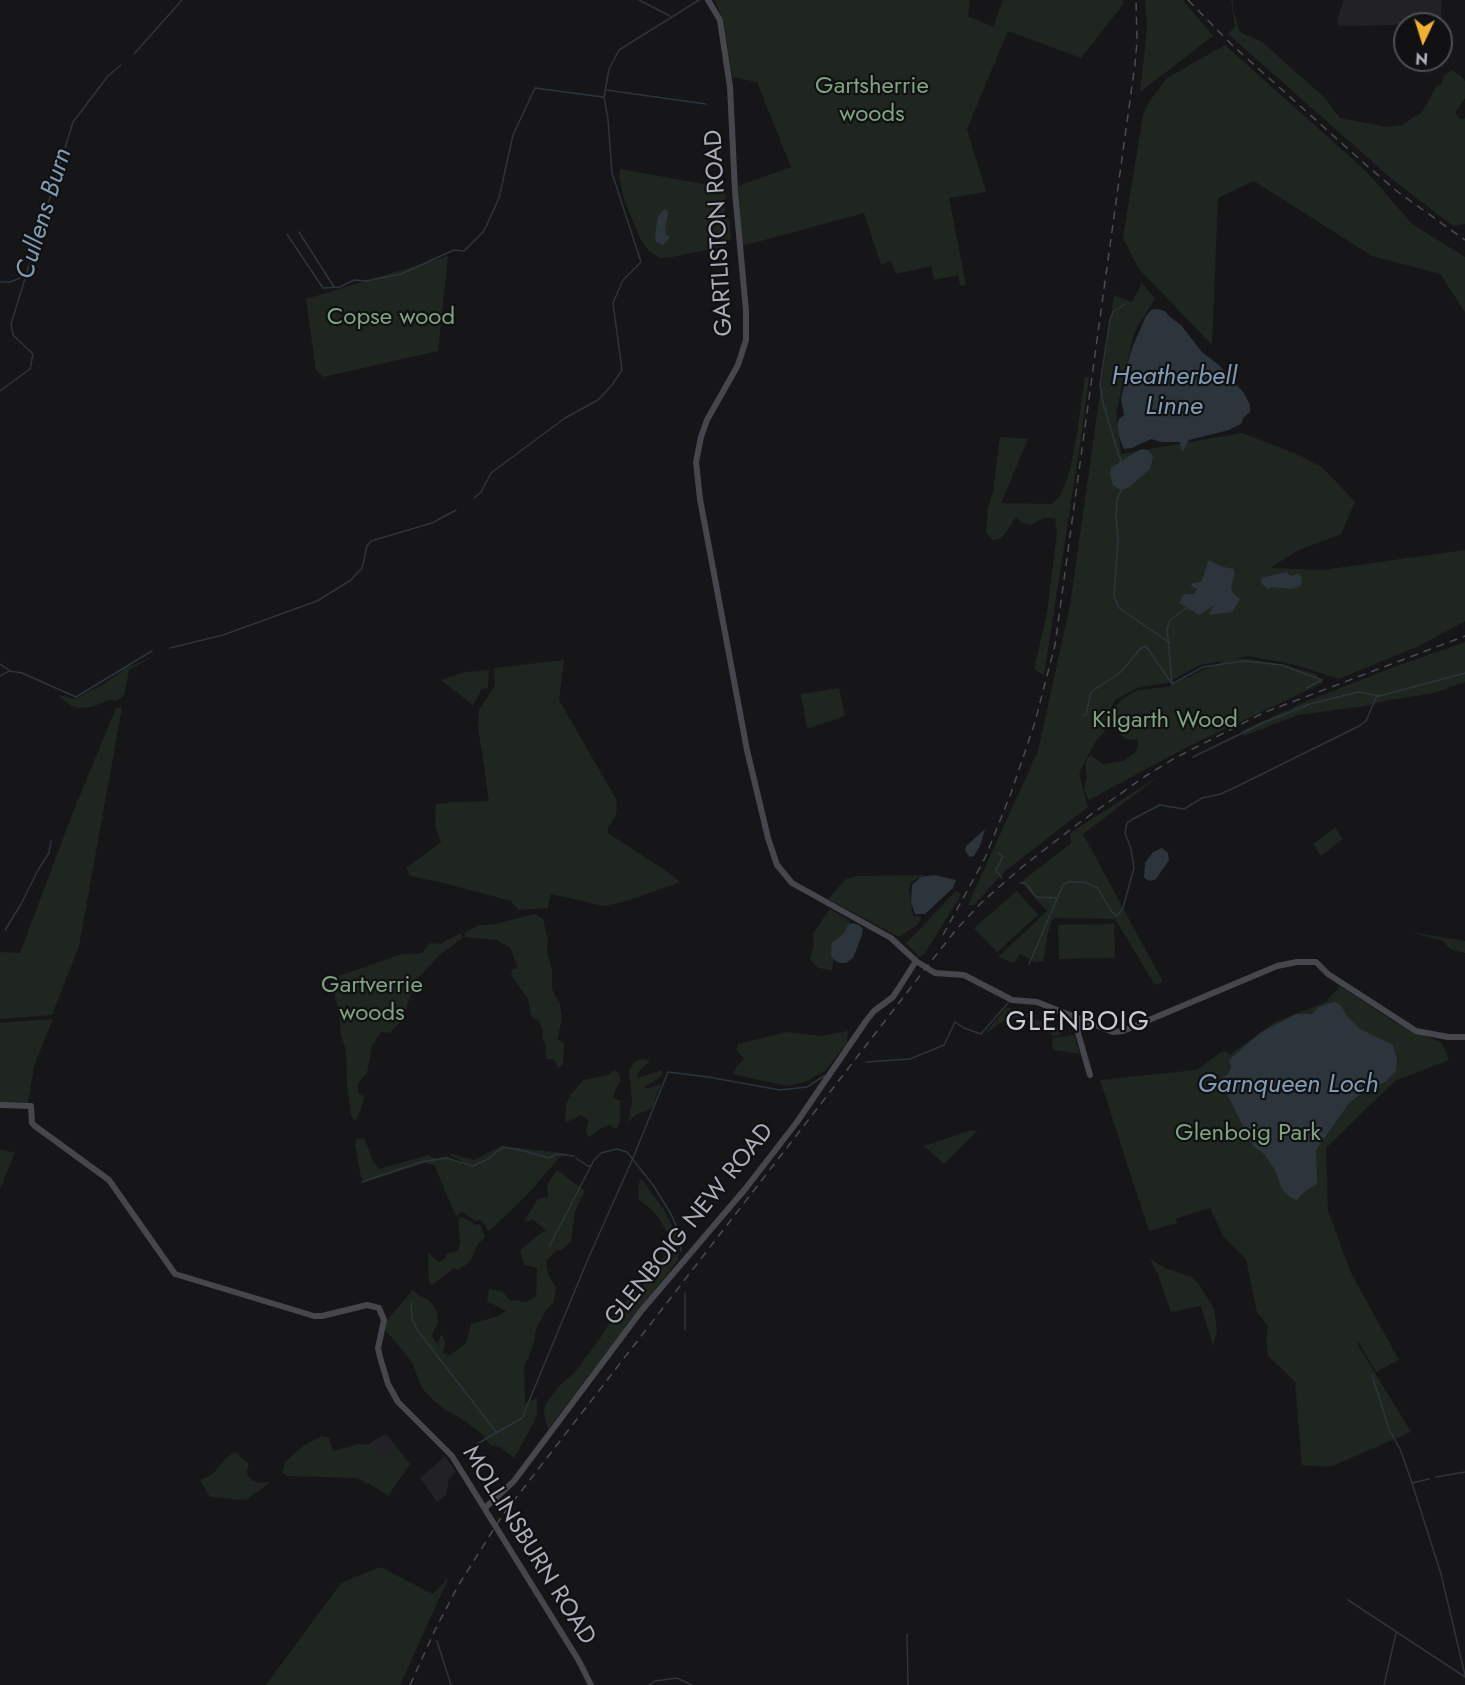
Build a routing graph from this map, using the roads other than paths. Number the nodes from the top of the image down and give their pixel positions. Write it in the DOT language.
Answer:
graph roads {
  1 [pos="708,0"];
  2 [pos="916,961"];
  3 [pos="1080,1019"];
  4 [pos="1465,1037"];
  5 [pos="1090,1075"];
  6 [pos="0,1105"];
  7 [pos="485,1508"];
  8 [pos="591,1685"];
  1 -- 2 [label="street, GARTLISTON ROAD"];
  2 -- 3 [label="street, GARTLISTON ROAD"];
  2 -- 7 [label="street, GLENBOIG NEW ROAD"];
  3 -- 4 [label="street"];
  3 -- 5 [label="street"];
  6 -- 7 [label="street, MOLLINSBURN ROAD"];
  7 -- 8 [label="street, MOLLINSBURN ROAD"];
}
